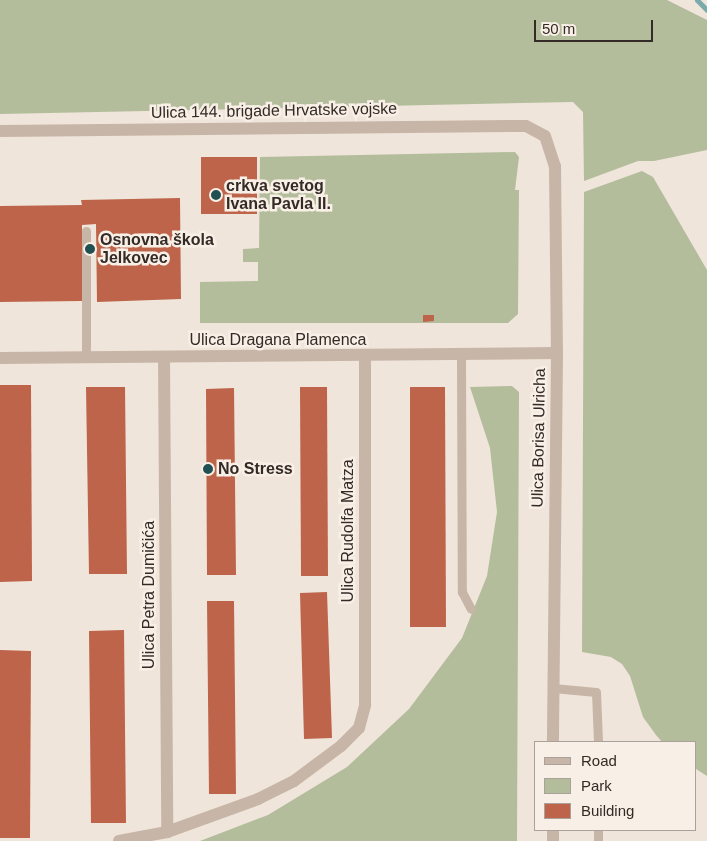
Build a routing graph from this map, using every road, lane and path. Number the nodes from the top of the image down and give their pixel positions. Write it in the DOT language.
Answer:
graph roads {
  1 [pos="0,130"];
  2 [pos="545,136"];
  3 [pos="86,231"];
  4 [pos="557,353"];
  5 [pos="460,355"];
  6 [pos="365,356"];
  7 [pos="164,357"];
  8 [pos="0,358"];
  9 [pos="86,358"];
  10 [pos="471,609"];
  11 [pos="553,688"];
  12 [pos="552,741"];
  13 [pos="598,741"];
  14 [pos="167,832"];
  15 [pos="119,841"];
  1 -- 2 [label="street, Ulica 144. brigade Hrvatske vojske"];
  2 -- 4 [label="street, Ulica Borisa Ulricha"];
  3 -- 9 [label="lane"];
  4 -- 5 [label="street, Ulica Dragana Plamenca"];
  4 -- 11 [label="street, Ulica Borisa Ulricha"];
  5 -- 6 [label="street, Ulica Dragana Plamenca"];
  5 -- 10 [label="lane"];
  6 -- 7 [label="street, Ulica Dragana Plamenca"];
  6 -- 14 [label="street, Ulica Rudolfa Matza"];
  7 -- 9 [label="street, Ulica Dragana Plamenca"];
  7 -- 14 [label="street, Ulica Petra Dumičića"];
  8 -- 9 [label="street, Ulica Dragana Plamenca"];
  11 -- 12 [label="street, Ulica Borisa Ulricha"];
  11 -- 13 [label="lane"];
  14 -- 15 [label="street, Ulica Rudolfa Matza"];
}
